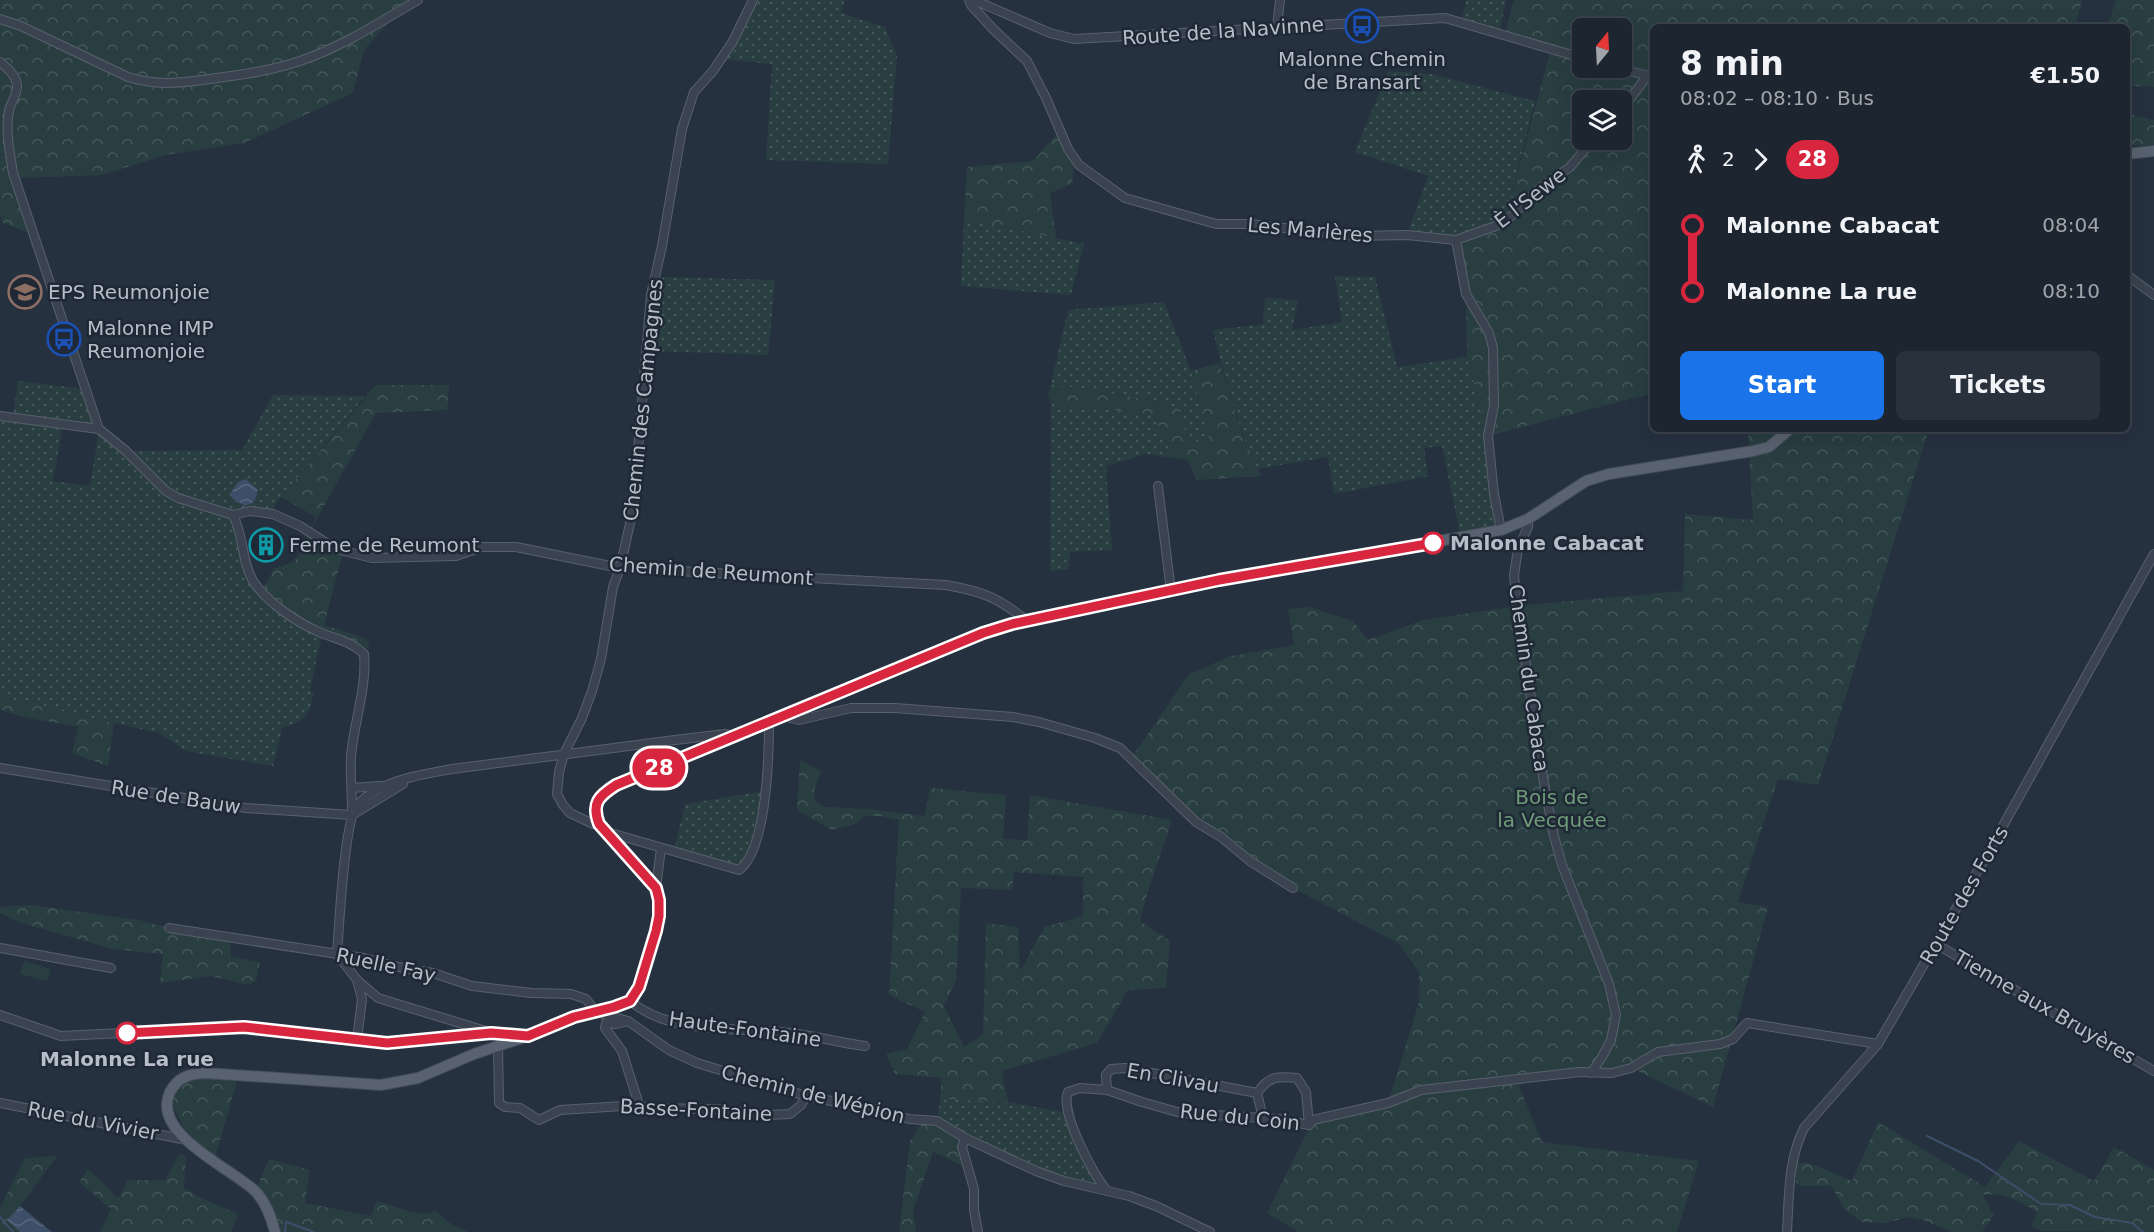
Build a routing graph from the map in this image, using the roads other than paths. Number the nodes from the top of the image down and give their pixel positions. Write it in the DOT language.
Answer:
graph roads {
  1 [pos="418,0"];
  2 [pos="753,0"];
  3 [pos="969,0"];
  4 [pos="974,0"];
  5 [pos="1280,0"];
  6 [pos="0,19"];
  7 [pos="1278,27"];
  8 [pos="1572,55"];
  9 [pos="0,62"];
  10 [pos="1632,72"];
  11 [pos="1650,76"];
  12 [pos="1632,98"];
  13 [pos="1584,150"];
  14 [pos="2154,151"];
  15 [pos="2133,154"];
  16 [pos="1456,240"];
  17 [pos="2130,277"];
  18 [pos="2154,295"];
  19 [pos="0,416"];
  20 [pos="99,429"];
  21 [pos="1787,433"];
  22 [pos="1158,486"];
  23 [pos="233,515"];
  24 [pos="1528,519"];
  25 [pos="1501,530"];
  26 [pos="2154,554"];
  27 [pos="620,568"];
  28 [pos="1170,591"];
  29 [pos="1028,621"];
  30 [pos="783,716"];
  31 [pos="769,722"];
  32 [pos="734,736"];
  33 [pos="564,754"];
  34 [pos="0,768"];
  35 [pos="419,775"];
  36 [pos="386,785"];
  37 [pos="352,788"];
  38 [pos="352,815"];
  39 [pos="603,828"];
  40 [pos="661,848"];
  41 [pos="656,888"];
  42 [pos="1293,888"];
  43 [pos="169,928"];
  44 [pos="1936,944"];
  45 [pos="0,948"];
  46 [pos="337,954"];
  47 [pos="111,968"];
  48 [pos="357,980"];
  49 [pos="630,1001"];
  50 [pos="596,1011"];
  51 [pos="0,1015"];
  52 [pos="628,1021"];
  53 [pos="491,1033"];
  54 [pos="528,1036"];
  55 [pos="357,1040"];
  56 [pos="1878,1044"];
  57 [pos="498,1045"];
  58 [pos="865,1046"];
  59 [pos="2154,1071"];
  60 [pos="1591,1073"];
  61 [pos="1107,1090"];
  62 [pos="1257,1093"];
  63 [pos="806,1096"];
  64 [pos="0,1102"];
  65 [pos="639,1105"];
  66 [pos="1263,1118"];
  67 [pos="1309,1125"];
  68 [pos="965,1138"];
  69 [pos="187,1140"];
  70 [pos="1107,1191"];
  71 [pos="275,1232"];
  72 [pos="978,1232"];
  73 [pos="1210,1232"];
  74 [pos="1787,1232"];
  1 -- 6 [label="street"];
  2 -- 27 [label="street, Chemin des Campagnes"];
  3 -- 16 [label="street, Les Marlères"];
  4 -- 7 [label="street, Route de la Navinne"];
  5 -- 7 [label="street"];
  7 -- 8 [label="street, Route de la Navinne"];
  9 -- 20 [label="street"];
  10 -- 11 [label="street"];
  11 -- 12 [label="street"];
  13 -- 16 [label="street, È l'Sewe"];
  14 -- 15 [label="main road"];
  16 -- 25 [label="street"];
  17 -- 18 [label="street"];
  19 -- 20 [label="street"];
  20 -- 23 [label="street, Chemin de Reumont"];
  21 -- 24 [label="main road"];
  22 -- 28 [label="street"];
  23 -- 27 [label="street, Chemin de Reumont"];
  23 -- 37 [label="street"];
  24 -- 25 [label="main road"];
  24 -- 60 [label="street, Chemin du Cabaca"];
  25 -- 28 [label="main road"];
  26 -- 44 [label="street, Route des Forts"];
  27 -- 29 [label="street, Chemin de Reumont"];
  27 -- 33 [label="street, Chemin des Campagnes"];
  28 -- 29 [label="main road"];
  29 -- 30 [label="main road"];
  30 -- 31 [label="main road"];
  30 -- 42 [label="street"];
  31 -- 32 [label="main road"];
  31 -- 40 [label="street, Chemin des Campagnes"];
  32 -- 33 [label="street"];
  32 -- 39 [label="main road"];
  33 -- 35 [label="street"];
  33 -- 39 [label="street, Chemin des Campagnes"];
  34 -- 38 [label="street, Rue de Bauw"];
  35 -- 36 [label="street"];
  35 -- 38 [label="street"];
  36 -- 37 [label="street"];
  36 -- 38 [label="street"];
  37 -- 38 [label="street"];
  38 -- 46 [label="street"];
  39 -- 40 [label="street, Chemin des Campagnes"];
  39 -- 41 [label="main road"];
  40 -- 41 [label="street"];
  41 -- 49 [label="main road"];
  43 -- 46 [label="street, Ruelle Fay"];
  44 -- 56 [label="street, Route des Forts"];
  44 -- 59 [label="street, Tienne aux Bruyères"];
  45 -- 47 [label="street"];
  46 -- 48 [label="street"];
  46 -- 50 [label="street, Ruelle Fay"];
  48 -- 53 [label="street"];
  48 -- 55 [label="street"];
  49 -- 50 [label="main road"];
  49 -- 58 [label="street, Haute-Fontaine"];
  50 -- 52 [label="street, Chemin de Wépion"];
  50 -- 54 [label="main road"];
  51 -- 55 [label="street"];
  52 -- 63 [label="street, Chemin de Wépion"];
  52 -- 65 [label="street"];
  53 -- 54 [label="street"];
  53 -- 55 [label="street"];
  54 -- 57 [label="main road"];
  56 -- 60 [label="street, Rue du Coin"];
  56 -- 74 [label="street, Route des Forts"];
  57 -- 65 [label="street, Basse-Fontaine"];
  57 -- 69 [label="main road"];
  60 -- 67 [label="street, Rue du Coin"];
  61 -- 62 [label="street, En Clivau"];
  61 -- 66 [label="street, Rue du Coin"];
  61 -- 70 [label="street, Rue du Coin"];
  62 -- 66 [label="street"];
  62 -- 67 [label="street"];
  63 -- 65 [label="street, Basse-Fontaine"];
  63 -- 68 [label="street, Chemin de Wépion"];
  64 -- 69 [label="street, Rue du Vivier"];
  66 -- 67 [label="street, Rue du Coin"];
  68 -- 70 [label="street"];
  68 -- 72 [label="street"];
  69 -- 71 [label="main road"];
  70 -- 73 [label="street"];
}
